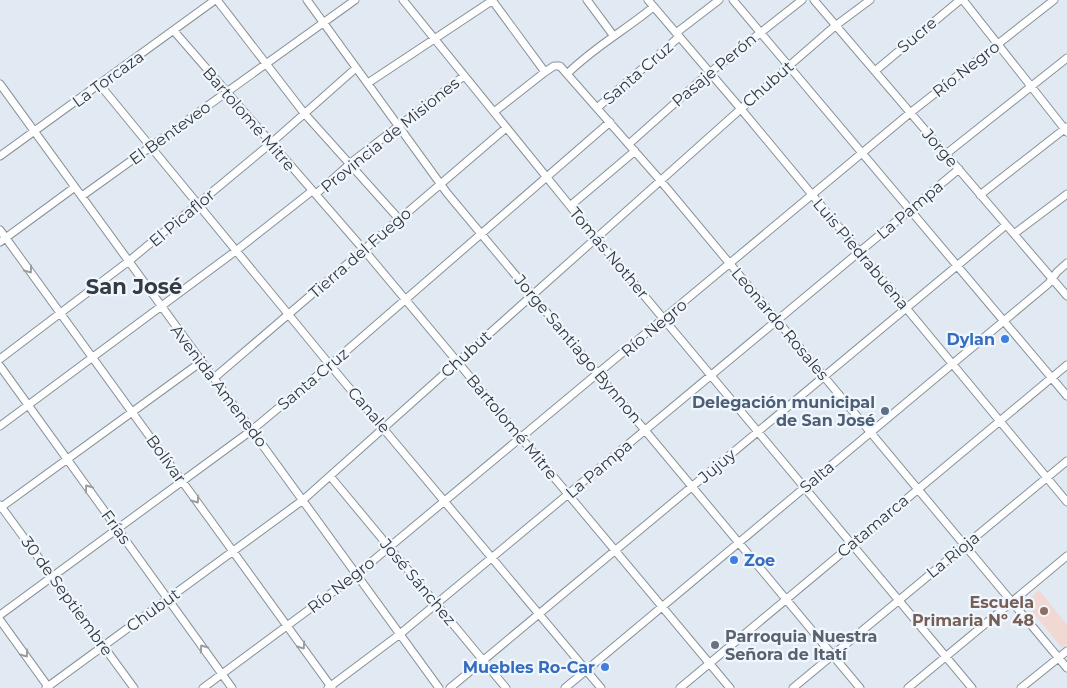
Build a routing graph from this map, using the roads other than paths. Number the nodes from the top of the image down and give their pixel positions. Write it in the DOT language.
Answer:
graph roads {
  1 [pos="216,0"];
  2 [pos="307,0"];
  3 [pos="355,0"];
  4 [pos="404,0"];
  5 [pos="493,0"];
  6 [pos="587,0"];
  7 [pos="648,0"];
  8 [pos="720,0"];
  9 [pos="733,0"];
  10 [pos="802,0"];
  11 [pos="814,0"];
  12 [pos="870,0"];
  13 [pos="961,0"];
  14 [pos="1054,0"];
  15 [pos="652,8"];
  16 [pos="324,23"];
  17 [pos="835,26"];
  18 [pos="174,31"];
  19 [pos="760,32"];
  20 [pos="613,35"];
  21 [pos="677,35"];
  22 [pos="435,40"];
  23 [pos="998,44"];
  24 [pos="1067,58"];
  25 [pos="265,65"];
  26 [pos="790,65"];
  27 [pos="356,68"];
  28 [pos="875,71"];
  29 [pos="545,72"];
  30 [pos="709,73"];
  31 [pos="567,74"];
  32 [pos="464,76"];
  33 [pos="368,83"];
  34 [pos="0,84"];
  35 [pos="100,85"];
  36 [pos="1031,86"];
  37 [pos="226,92"];
  38 [pos="597,108"];
  39 [pos="741,108"];
  40 [pos="494,112"];
  41 [pos="304,113"];
  42 [pos="910,113"];
  43 [pos="610,122"];
  44 [pos="399,126"];
  45 [pos="506,128"];
  46 [pos="1066,129"];
  47 [pos="35,131"];
  48 [pos="270,144"];
  49 [pos="629,144"];
  50 [pos="151,147"];
  51 [pos="634,151"];
  52 [pos="863,152"];
  53 [pos="946,154"];
  54 [pos="0,156"];
  55 [pos="352,164"];
  56 [pos="959,169"];
  57 [pos="546,177"];
  58 [pos="660,180"];
  59 [pos="440,184"];
  60 [pos="74,187"];
  61 [pos="314,193"];
  62 [pos="1067,194"];
  63 [pos="812,195"];
  64 [pos="980,195"];
  65 [pos="82,196"];
  66 [pos="199,204"];
  67 [pos="570,206"];
  68 [pos="911,209"];
  69 [pos="399,220"];
  70 [pos="1006,225"];
  71 [pos="0,230"];
  72 [pos="481,234"];
  73 [pos="1014,234"];
  74 [pos="596,238"];
  75 [pos="3,240"];
  76 [pos="237,250"];
  77 [pos="364,250"];
  78 [pos="859,252"];
  79 [pos="129,261"];
  80 [pos="1067,263"];
  81 [pos="730,264"];
  82 [pos="958,264"];
  83 [pos="1052,278"];
  84 [pos="533,294"];
  85 [pos="1067,296"];
  86 [pos="405,299"];
  87 [pos="160,306"];
  88 [pos="906,308"];
  89 [pos="60,313"];
  90 [pos="290,314"];
  91 [pos="664,319"];
  92 [pos="777,320"];
  93 [pos="1004,321"];
  94 [pos="92,356"];
  95 [pos="0,359"];
  96 [pos="201,362"];
  97 [pos="458,362"];
  98 [pos="953,364"];
  99 [pos="330,365"];
  100 [pos="1067,365"];
  101 [pos="0,366"];
  102 [pos="599,373"];
  103 [pos="711,375"];
  104 [pos="824,376"];
  105 [pos="1052,377"];
  106 [pos="214,378"];
  107 [pos="1067,396"];
  108 [pos="28,404"];
  109 [pos="132,412"];
  110 [pos="1000,420"];
  111 [pos="0,426"];
  112 [pos="384,427"];
  113 [pos="252,430"];
  114 [pos="646,430"];
  115 [pos="758,431"];
  116 [pos="871,432"];
  117 [pos="521,437"];
  118 [pos="67,459"];
  119 [pos="1067,461"];
  120 [pos="330,476"];
  121 [pos="1047,478"];
  122 [pos="183,482"];
  123 [pos="693,486"];
  124 [pos="805,486"];
  125 [pos="918,489"];
  126 [pos="569,494"];
  127 [pos="304,500"];
  128 [pos="445,501"];
  129 [pos="1067,502"];
  130 [pos="1,507"];
  131 [pos="118,529"];
  132 [pos="740,542"];
  133 [pos="852,544"];
  134 [pos="965,545"];
  135 [pos="388,548"];
  136 [pos="615,550"];
  137 [pos="234,552"];
  138 [pos="1067,556"];
  139 [pos="492,557"];
  140 [pos="357,574"];
  141 [pos="52,576"];
  142 [pos="786,598"];
  143 [pos="168,599"];
  144 [pos="899,599"];
  145 [pos="1012,602"];
  146 [pos="436,604"];
  147 [pos="662,607"];
  148 [pos="539,613"];
  149 [pos="0,615"];
  150 [pos="0,620"];
  151 [pos="288,626"];
  152 [pos="400,634"];
  153 [pos="103,646"];
  154 [pos="1067,651"];
  155 [pos="833,655"];
  156 [pos="945,656"];
  157 [pos="1058,658"];
  158 [pos="483,660"];
  159 [pos="710,664"];
  160 [pos="1067,668"];
  161 [pos="586,670"];
  162 [pos="222,674"];
  163 [pos="330,687"];
  164 [pos="48,688"];
  165 [pos="134,688"];
  166 [pos="203,688"];
  167 [pos="232,688"];
  168 [pos="439,688"];
  169 [pos="450,688"];
  170 [pos="506,688"];
  171 [pos="565,688"];
  172 [pos="601,688"];
  173 [pos="680,688"];
  174 [pos="730,688"];
  175 [pos="793,688"];
  176 [pos="860,688"];
  177 [pos="908,688"];
  178 [pos="972,688"];
  179 [pos="1021,688"];
  1 -- 18 [label="street, La Torcaza"];
  1 -- 25 [label="street"];
  2 -- 16 [label="street, Jorge Santiago Bynnon"];
  3 -- 16 [label="street, El Benteveo"];
  4 -- 22 [label="street, Tomás Nother"];
  5 -- 22 [label="street"];
  5 -- 29 [label="street"];
  6 -- 20 [label="street"];
  7 -- 15 [label="street, Luis Piedrabuena"];
  8 -- 21 [label="street, Santa Cruz"];
  9 -- 19 [label="street"];
  10 -- 19 [label="street, Pasaje Perón"];
  11 -- 17 [label="street, Jorge"];
  12 -- 17 [label="street, Chubut"];
  13 -- 23 [label="street"];
  13 -- 28 [label="street, Sucre"];
  14 -- 23 [label="street, Río Negro"];
  15 -- 20 [label="street"];
  15 -- 21 [label="street, Luis Piedrabuena"];
  16 -- 25 [label="street, El Benteveo"];
  16 -- 27 [label="street, Jorge Santiago Bynnon"];
  17 -- 26 [label="street, Chubut"];
  17 -- 28 [label="street, Jorge"];
  18 -- 35 [label="street, La Torcaza"];
  18 -- 37 [label="street, Bartolomé Mitre"];
  19 -- 26 [label="street"];
  19 -- 30 [label="street, Pasaje Perón"];
  20 -- 31 [label="street"];
  21 -- 30 [label="street, Luis Piedrabuena"];
  21 -- 38 [label="street, Santa Cruz"];
  22 -- 32 [label="street, Tomás Nother"];
  22 -- 33 [label="street"];
  23 -- 36 [label="street"];
  23 -- 42 [label="street, Río Negro"];
  24 -- 36 [label="street"];
  25 -- 37 [label="street, El Benteveo"];
  25 -- 41 [label="street"];
  26 -- 39 [label="street, Chubut"];
  26 -- 52 [label="street"];
  27 -- 33 [label="street, Jorge Santiago Bynnon"];
  27 -- 41 [label="street, El Picaflor"];
  28 -- 42 [label="street, Jorge"];
  29 -- 31 [label="street"];
  29 -- 40 [label="street"];
  30 -- 39 [label="street, Luis Piedrabuena"];
  30 -- 49 [label="street, Pasaje Perón"];
  31 -- 38 [label="street, Leonardo Rosales"];
  32 -- 40 [label="street, Tomás Nother"];
  32 -- 44 [label="street, Provincia de Misiones"];
  33 -- 44 [label="street, Jorge Santiago Bynnon"];
  34 -- 47 [label="street, Avenida Amenedo"];
  35 -- 47 [label="street, La Torcaza"];
  35 -- 50 [label="street, Canale"];
  36 -- 46 [label="street"];
  36 -- 53 [label="street"];
  37 -- 48 [label="street, Bartolomé Mitre"];
  37 -- 50 [label="street, El Benteveo"];
  38 -- 43 [label="street, Leonardo Rosales"];
  39 -- 58 [label="street, Chubut"];
  39 -- 63 [label="street, Luis Piedrabuena"];
  40 -- 45 [label="street, Tomás Nother"];
  41 -- 48 [label="street, El Picaflor"];
  41 -- 55 [label="street"];
  42 -- 52 [label="street, Río Negro"];
  42 -- 53 [label="street, Jorge"];
  43 -- 49 [label="street, Leonardo Rosales"];
  43 -- 57 [label="street, Santa Cruz"];
  44 -- 55 [label="street, Provincia de Misiones"];
  44 -- 59 [label="street, Jorge Santiago Bynnon"];
  45 -- 57 [label="street, Tomás Nother"];
  45 -- 59 [label="street, Tierra del Fuego"];
  46 -- 64 [label="street"];
  47 -- 54 [label="street, La Torcaza"];
  47 -- 60 [label="street, Avenida Amenedo"];
  48 -- 61 [label="street, Bartolomé Mitre"];
  48 -- 66 [label="street, El Picaflor"];
  49 -- 51 [label="street, Leonardo Rosales"];
  50 -- 65 [label="street, El Benteveo"];
  50 -- 66 [label="street, Canale"];
  51 -- 58 [label="street, Leonardo Rosales"];
  51 -- 67 [label="street"];
  52 -- 63 [label="street, Río Negro"];
  52 -- 68 [label="street"];
  53 -- 56 [label="street, Jorge"];
  55 -- 61 [label="street, Provincia de Misiones"];
  55 -- 69 [label="street"];
  56 -- 64 [label="street, Jorge"];
  56 -- 68 [label="street, La Pampa"];
  57 -- 67 [label="street, Tomás Nother"];
  57 -- 72 [label="street, Santa Cruz"];
  58 -- 74 [label="street, Chubut"];
  58 -- 81 [label="street, Leonardo Rosales"];
  59 -- 69 [label="street, Tierra del Fuego"];
  59 -- 72 [label="street, Jorge Santiago Bynnon"];
  60 -- 65 [label="street, Avenida Amenedo"];
  60 -- 75 [label="street"];
  61 -- 76 [label="street, Provincia de Misiones"];
  61 -- 77 [label="street, Bartolomé Mitre"];
  62 -- 73 [label="street"];
  63 -- 78 [label="street, Luis Piedrabuena"];
  63 -- 81 [label="street, Río Negro"];
  64 -- 70 [label="street, Jorge"];
  65 -- 79 [label="street, Avenida Amenedo"];
  66 -- 76 [label="street, Canale"];
  66 -- 79 [label="street, El Picaflor"];
  67 -- 74 [label="street, Tomás Nother"];
  68 -- 78 [label="street, La Pampa"];
  68 -- 82 [label="street"];
  69 -- 77 [label="street, Tierra del Fuego"];
  70 -- 73 [label="street, Jorge"];
  70 -- 82 [label="street, Jujuy"];
  71 -- 75 [label="street, Bolívar"];
  72 -- 84 [label="street, Jorge Santiago Bynnon"];
  72 -- 86 [label="street, Santa Cruz"];
  73 -- 83 [label="street, Jorge"];
  74 -- 84 [label="street, Chubut"];
  74 -- 91 [label="street, Tomás Nother"];
  75 -- 89 [label="street, Bolívar, one-way"];
  76 -- 87 [label="street, Provincia de Misiones"];
  76 -- 90 [label="street, Canale"];
  77 -- 86 [label="street, Bartolomé Mitre"];
  77 -- 90 [label="street, Tierra del Fuego"];
  78 -- 88 [label="street, Luis Piedrabuena"];
  78 -- 92 [label="street, La Pampa"];
  79 -- 87 [label="street, Avenida Amenedo"];
  79 -- 89 [label="street, El Picaflor"];
  80 -- 83 [label="street, Salta"];
  81 -- 91 [label="street, Río Negro"];
  81 -- 92 [label="street, Leonardo Rosales"];
  82 -- 88 [label="street, Jujuy"];
  82 -- 93 [label="street"];
  83 -- 85 [label="street, Jorge"];
  83 -- 93 [label="street, Salta"];
  84 -- 97 [label="street, Chubut"];
  84 -- 102 [label="street, Jorge Santiago Bynnon"];
  86 -- 97 [label="street, Bartolomé Mitre"];
  86 -- 99 [label="street, Santa Cruz"];
  87 -- 94 [label="street, Provincia de Misiones"];
  87 -- 96 [label="street, Avenida Amenedo"];
  88 -- 98 [label="street, Luis Piedrabuena"];
  88 -- 104 [label="street, Jujuy"];
  89 -- 94 [label="street, Bolívar"];
  89 -- 95 [label="street, El Picaflor"];
  90 -- 99 [label="street, Canale"];
  90 -- 106 [label="street, Tierra del Fuego"];
  91 -- 102 [label="street, Río Negro"];
  91 -- 103 [label="street, Tomás Nother"];
  92 -- 103 [label="street, La Pampa"];
  92 -- 104 [label="street, Leonardo Rosales"];
  93 -- 98 [label="street, Salta"];
  93 -- 105 [label="street"];
  94 -- 108 [label="street, Provincia de Misiones"];
  94 -- 109 [label="street, Bolívar"];
  96 -- 106 [label="street, Avenida Amenedo"];
  96 -- 109 [label="street"];
  97 -- 112 [label="street, Chubut"];
  97 -- 117 [label="street, Bartolomé Mitre"];
  98 -- 110 [label="street, Luis Piedrabuena"];
  98 -- 116 [label="street, Salta"];
  99 -- 112 [label="street, Canale"];
  99 -- 113 [label="street, Santa Cruz"];
  100 -- 105 [label="street, Catamarca"];
  101 -- 108 [label="street, Frías"];
  102 -- 114 [label="street, Jorge Santiago Bynnon"];
  102 -- 117 [label="street, Río Negro"];
  103 -- 114 [label="street, La Pampa"];
  103 -- 115 [label="street, Tomás Nother"];
  104 -- 115 [label="street, Jujuy"];
  104 -- 116 [label="street, Leonardo Rosales"];
  105 -- 107 [label="street"];
  105 -- 110 [label="street, Catamarca"];
  106 -- 113 [label="street, Avenida Amenedo"];
  108 -- 111 [label="street, Provincia de Misiones"];
  108 -- 118 [label="street, Frías"];
  109 -- 118 [label="street"];
  109 -- 122 [label="street, Bolívar"];
  110 -- 121 [label="street, Luis Piedrabuena"];
  110 -- 125 [label="street, Catamarca"];
  112 -- 120 [label="street, Chubut"];
  112 -- 128 [label="street, Canale"];
  113 -- 122 [label="street, Santa Cruz"];
  113 -- 127 [label="street, Avenida Amenedo"];
  114 -- 123 [label="street, Jorge Santiago Bynnon"];
  114 -- 126 [label="street, La Pampa"];
  115 -- 123 [label="street, Jujuy"];
  115 -- 124 [label="street, Tomás Nother"];
  116 -- 124 [label="street, Salta"];
  116 -- 125 [label="street, Leonardo Rosales"];
  117 -- 126 [label="street, Bartolomé Mitre"];
  117 -- 128 [label="street, Río Negro"];
  118 -- 130 [label="street"];
  131 -- 118 [label="street, Frías, one-way"];
  119 -- 121 [label="street, La Rioja"];
  120 -- 127 [label="street, Chubut"];
  120 -- 135 [label="street, José Sánchez"];
  121 -- 129 [label="street, Luis Piedrabuena"];
  121 -- 134 [label="street, La Rioja"];
  122 -- 131 [label="street, Santa Cruz"];
  122 -- 137 [label="street, Bolívar, one-way"];
  123 -- 132 [label="street, Jorge Santiago Bynnon"];
  123 -- 136 [label="street, Jujuy"];
  124 -- 132 [label="street, Salta"];
  124 -- 133 [label="street, Tomás Nother"];
  125 -- 133 [label="street, Catamarca"];
  125 -- 134 [label="street, Leonardo Rosales"];
  126 -- 136 [label="street, Bartolomé Mitre"];
  126 -- 139 [label="street, La Pampa"];
  127 -- 137 [label="street, Chubut"];
  127 -- 140 [label="street, Avenida Amenedo"];
  128 -- 135 [label="street, Río Negro"];
  128 -- 139 [label="street, Canale"];
  130 -- 141 [label="street, 30 de Septiembre"];
  131 -- 141 [label="street, Santa Cruz"];
  131 -- 143 [label="street, Frías"];
  132 -- 142 [label="street, Jorge Santiago Bynnon"];
  132 -- 147 [label="street, Salta"];
  133 -- 142 [label="street, Catamarca"];
  133 -- 144 [label="street, Tomás Nother"];
  134 -- 144 [label="street, La Rioja"];
  134 -- 145 [label="street, Leonardo Rosales"];
  135 -- 140 [label="street, Río Negro"];
  135 -- 146 [label="street, José Sánchez"];
  136 -- 147 [label="street, Bartolomé Mitre"];
  136 -- 148 [label="street, Jujuy"];
  137 -- 143 [label="street, Chubut"];
  137 -- 151 [label="street, Bolívar"];
  138 -- 145 [label="street"];
  139 -- 146 [label="street, La Pampa"];
  139 -- 148 [label="street, Canale"];
  140 -- 151 [label="street, Río Negro"];
  140 -- 152 [label="street, Avenida Amenedo"];
  141 -- 149 [label="street, Santa Cruz"];
  141 -- 153 [label="street, 30 de Septiembre"];
  142 -- 155 [label="street, Jorge Santiago Bynnon"];
  142 -- 159 [label="street, Catamarca"];
  143 -- 153 [label="street, Chubut"];
  162 -- 143 [label="street, Frías, one-way"];
  144 -- 155 [label="street, La Rioja"];
  144 -- 156 [label="street, Tomás Nother"];
  145 -- 156 [label="street"];
  145 -- 157 [label="street, Leonardo Rosales"];
  146 -- 152 [label="street, La Pampa"];
  146 -- 158 [label="street, José Sánchez"];
  147 -- 159 [label="street, Bartolomé Mitre"];
  147 -- 161 [label="street, Salta"];
  148 -- 158 [label="street, Jujuy"];
  148 -- 161 [label="street, Canale"];
  150 -- 164 [label="street, one-way"];
  151 -- 162 [label="street, Río Negro"];
  151 -- 163 [label="street, Bolívar, one-way"];
  152 -- 163 [label="street, La Pampa"];
  152 -- 168 [label="street, Avenida Amenedo"];
  153 -- 164 [label="street, Chubut"];
  153 -- 165 [label="street, 30 de Septiembre"];
  154 -- 157 [label="street"];
  155 -- 175 [label="street, La Rioja"];
  155 -- 176 [label="street, Jorge Santiago Bynnon"];
  156 -- 177 [label="street"];
  156 -- 178 [label="street, Tomás Nother"];
  157 -- 160 [label="street, Leonardo Rosales"];
  157 -- 179 [label="street"];
  158 -- 169 [label="street, Jujuy"];
  158 -- 170 [label="street, José Sánchez"];
  159 -- 173 [label="street, Catamarca"];
  159 -- 174 [label="street, Bartolomé Mitre"];
  161 -- 171 [label="street, Salta"];
  161 -- 172 [label="street, Canale"];
  162 -- 166 [label="street, Río Negro"];
  162 -- 167 [label="street, Frías"];
}
